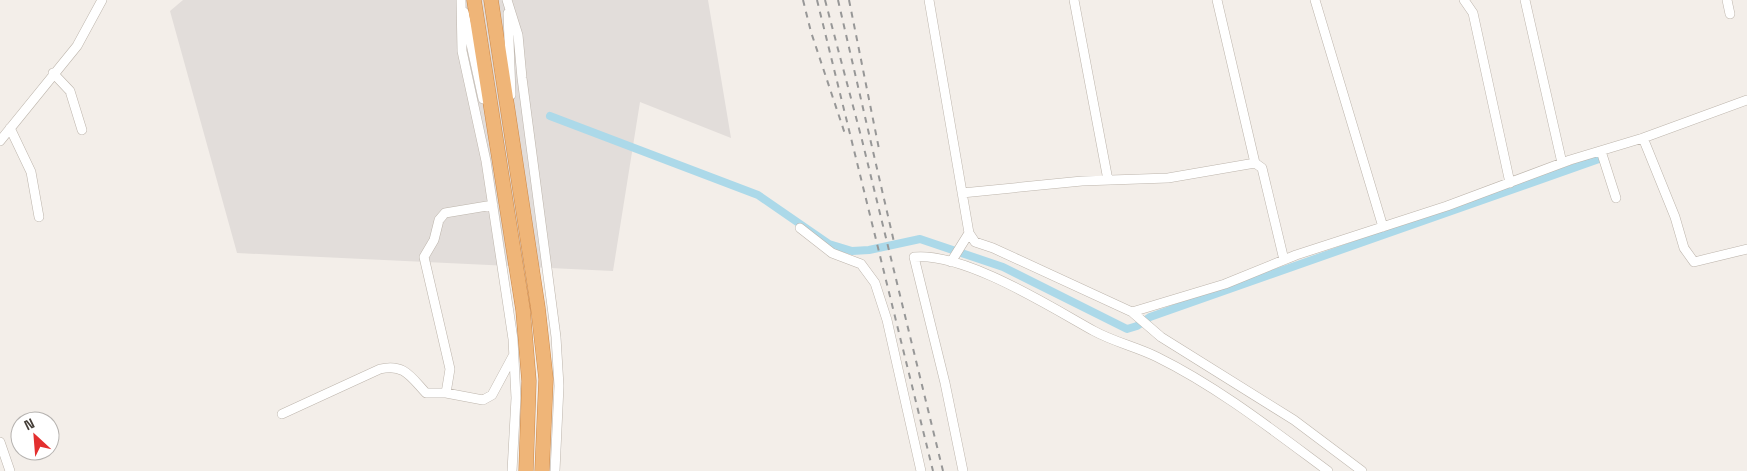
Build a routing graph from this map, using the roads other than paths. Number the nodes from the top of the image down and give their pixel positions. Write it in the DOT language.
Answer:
graph roads {
  1 [pos="102,0"];
  2 [pos="461,0"];
  3 [pos="474,0"];
  4 [pos="491,0"];
  5 [pos="507,0"];
  6 [pos="930,0"];
  7 [pos="1074,0"];
  8 [pos="1218,0"];
  9 [pos="1315,0"];
  10 [pos="1464,0"];
  11 [pos="1526,0"];
  12 [pos="1727,0"];
  13 [pos="1730,14"];
  14 [pos="53,73"];
  15 [pos="1747,100"];
  16 [pos="10,128"];
  17 [pos="82,130"];
  18 [pos="513,135"];
  19 [pos="1643,138"];
  20 [pos="0,141"];
  21 [pos="1601,151"];
  22 [pos="1255,163"];
  23 [pos="1562,163"];
  24 [pos="501,167"];
  25 [pos="1108,180"];
  26 [pos="1510,182"];
  27 [pos="962,193"];
  28 [pos="1616,198"];
  29 [pos="493,205"];
  30 [pos="39,217"];
  31 [pos="1383,227"];
  32 [pos="800,228"];
  33 [pos="969,233"];
  34 [pos="1747,250"];
  35 [pos="1284,260"];
  36 [pos="951,262"];
  37 [pos="1132,312"];
  38 [pos="514,353"];
  39 [pos="446,393"];
  40 [pos="282,414"];
  41 [pos="0,442"];
  42 [pos="10,471"];
  43 [pos="512,471"];
  44 [pos="526,471"];
  45 [pos="542,471"];
  46 [pos="555,471"];
  47 [pos="921,471"];
  48 [pos="964,471"];
  49 [pos="1328,471"];
  50 [pos="1362,471"];
  1 -- 14 [label="street"];
  2 -- 24 [label="street"];
  2 -- 29 [label="street"];
  3 -- 24 [label="highway"];
  4 -- 18 [label="highway"];
  5 -- 18 [label="street"];
  5 -- 46 [label="street"];
  6 -- 27 [label="street"];
  7 -- 25 [label="street"];
  8 -- 22 [label="street"];
  9 -- 31 [label="street"];
  10 -- 26 [label="street"];
  11 -- 23 [label="street"];
  12 -- 13 [label="street"];
  14 -- 16 [label="street"];
  14 -- 17 [label="street"];
  15 -- 19 [label="street"];
  16 -- 20 [label="street"];
  16 -- 30 [label="street"];
  18 -- 45 [label="highway"];
  19 -- 21 [label="street"];
  19 -- 34 [label="street"];
  21 -- 23 [label="street"];
  21 -- 28 [label="street"];
  22 -- 25 [label="street"];
  22 -- 35 [label="street"];
  23 -- 26 [label="street"];
  24 -- 44 [label="highway"];
  25 -- 27 [label="street"];
  26 -- 31 [label="street"];
  27 -- 33 [label="street"];
  29 -- 38 [label="street"];
  29 -- 39 [label="street"];
  31 -- 35 [label="street"];
  32 -- 47 [label="street"];
  33 -- 36 [label="street"];
  33 -- 37 [label="street"];
  35 -- 37 [label="street"];
  36 -- 48 [label="street"];
  36 -- 49 [label="street"];
  37 -- 50 [label="street"];
  38 -- 39 [label="street"];
  38 -- 43 [label="street"];
  39 -- 40 [label="street"];
  41 -- 42 [label="street"];
}
